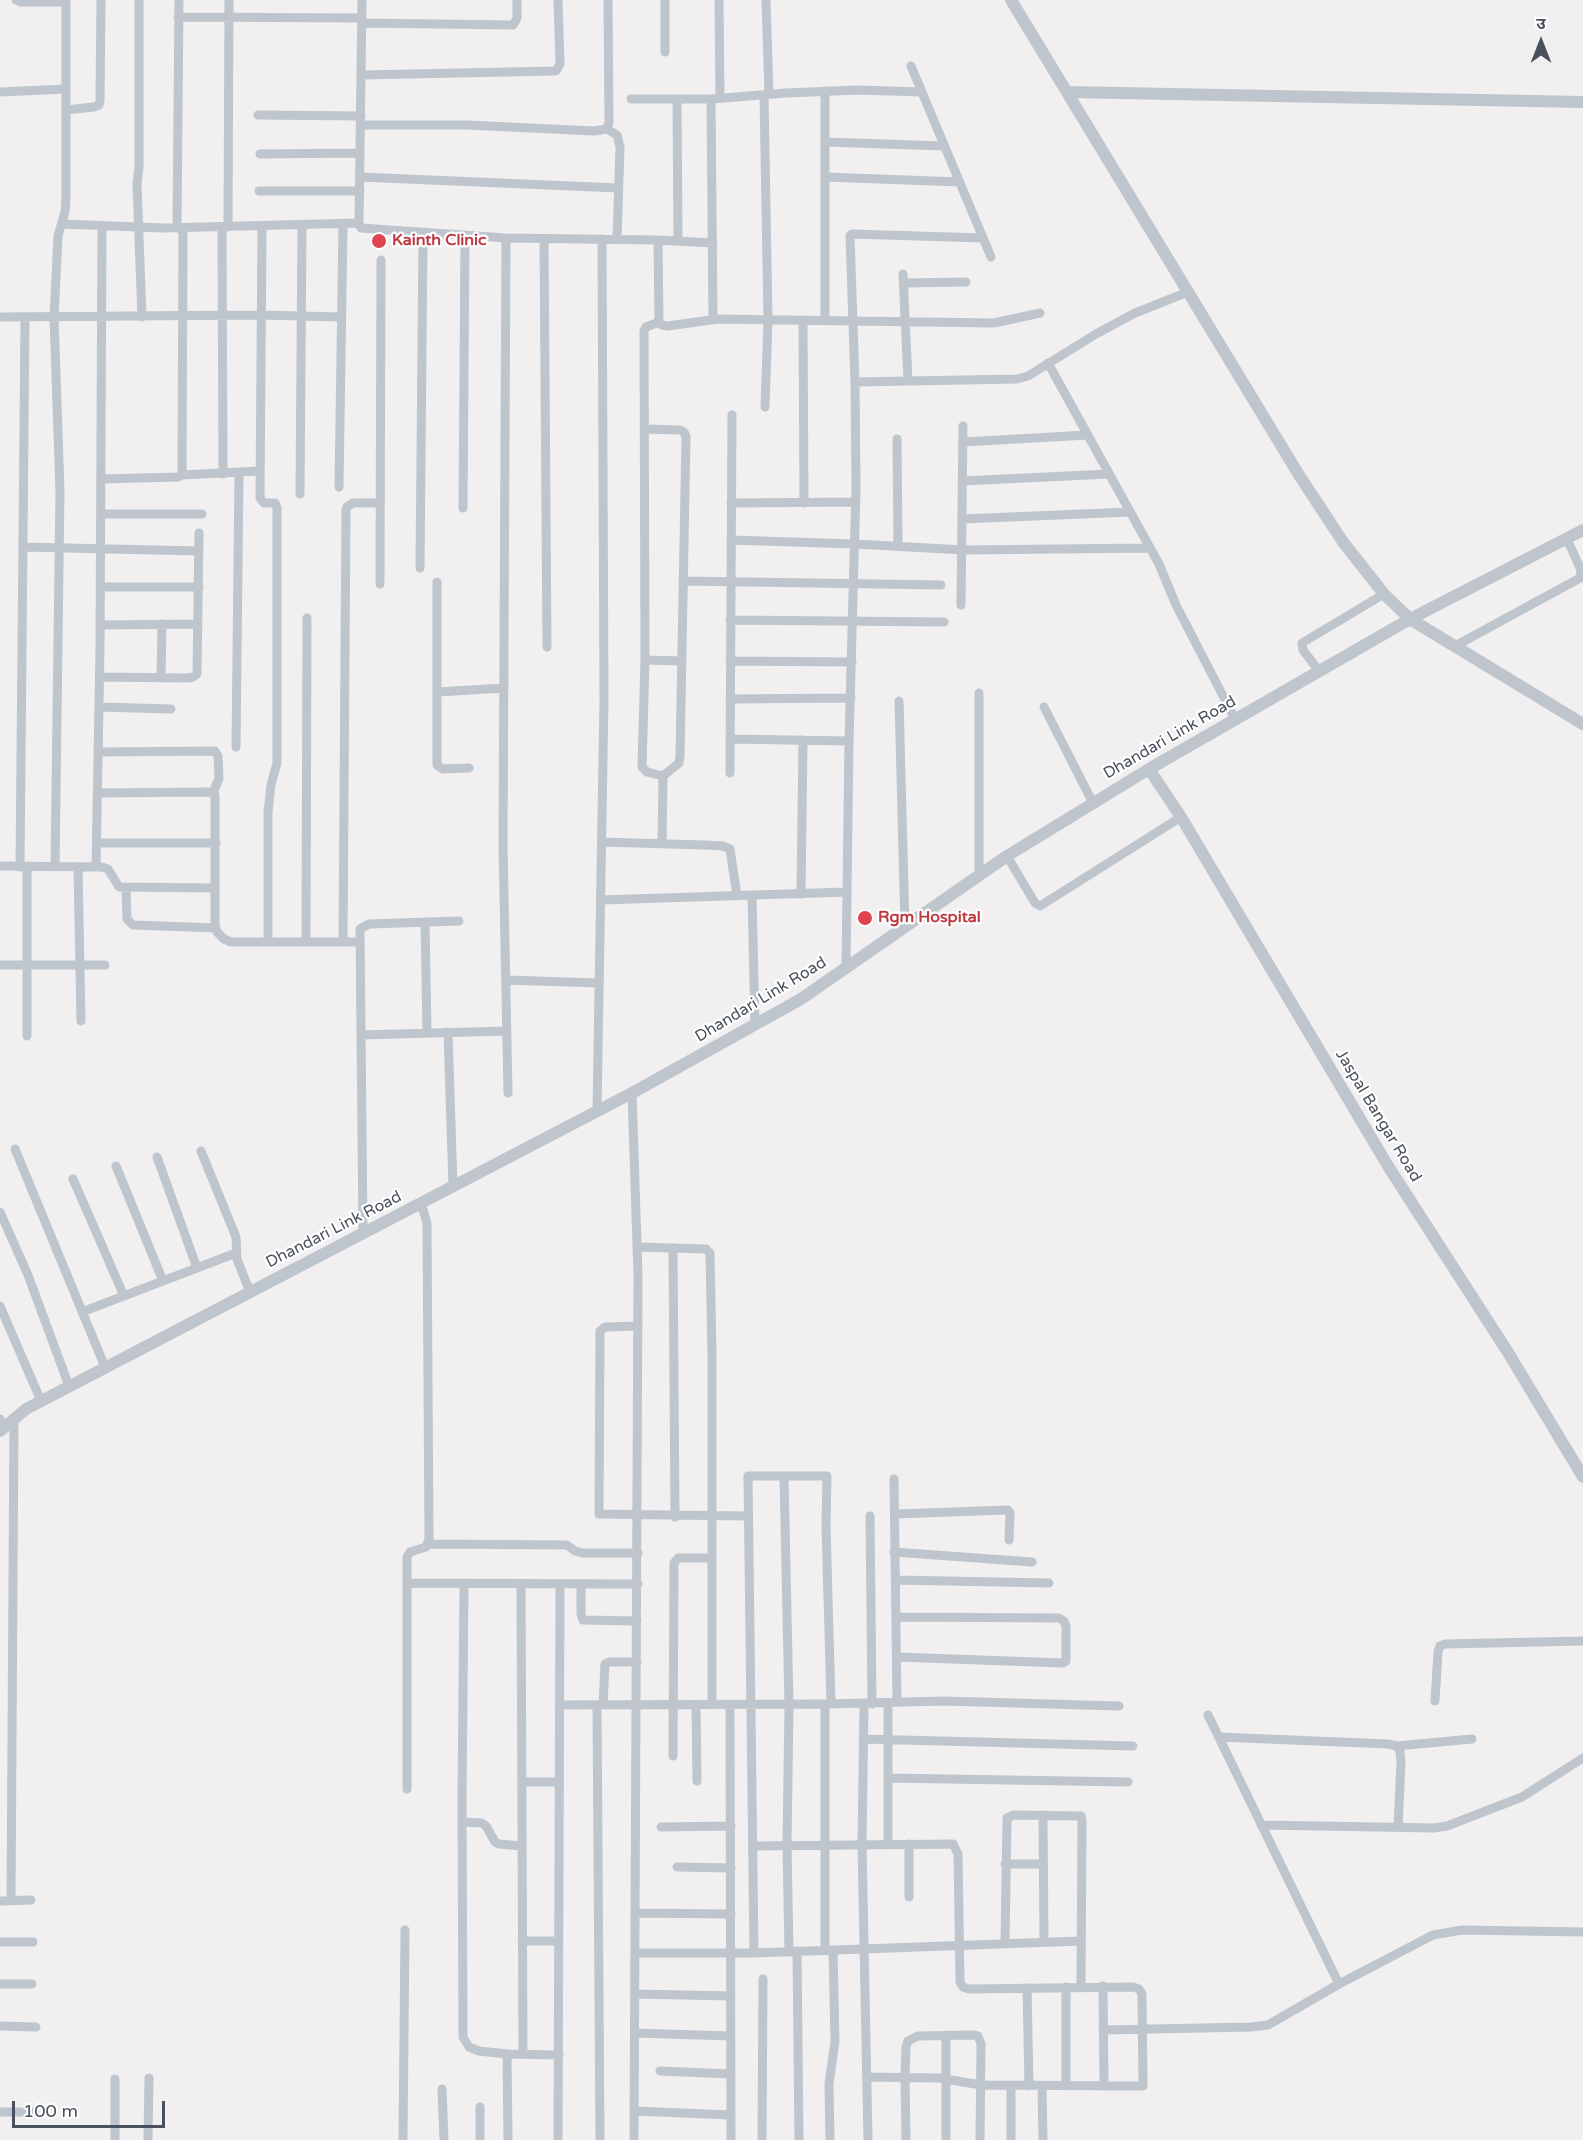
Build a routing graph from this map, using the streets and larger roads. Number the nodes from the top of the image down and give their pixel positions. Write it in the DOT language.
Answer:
graph roads {
  1 [pos="16,0"];
  2 [pos="101,0"];
  3 [pos="139,0"];
  4 [pos="179,0"];
  5 [pos="229,0"];
  6 [pos="362,0"];
  7 [pos="517,0"];
  8 [pos="558,0"];
  9 [pos="608,0"];
  10 [pos="665,0"];
  11 [pos="719,0"];
  12 [pos="766,0"];
  13 [pos="1011,0"];
  14 [pos="66,1"];
  15 [pos="178,17"];
  16 [pos="228,17"];
  17 [pos="362,21"];
  18 [pos="665,52"];
  19 [pos="911,66"];
  20 [pos="361,75"];
  21 [pos="66,88"];
  22 [pos="825,91"];
  23 [pos="0,92"];
  24 [pos="922,92"];
  25 [pos="1067,92"];
  26 [pos="767,94"];
  27 [pos="631,99"];
  28 [pos="677,99"];
  29 [pos="715,99"];
  30 [pos="1583,102"];
  31 [pos="66,110"];
  32 [pos="258,115"];
  33 [pos="361,121"];
  34 [pos="607,129"];
  35 [pos="825,142"];
  36 [pos="945,146"];
  37 [pos="360,153"];
  38 [pos="260,154"];
  39 [pos="360,177"];
  40 [pos="825,177"];
  41 [pos="960,182"];
  42 [pos="618,188"];
  43 [pos="259,191"];
  44 [pos="360,191"];
  45 [pos="359,223"];
  46 [pos="62,224"];
  47 [pos="343,224"];
  48 [pos="302,225"];
  49 [pos="102,226"];
  50 [pos="140,227"];
  51 [pos="225,227"];
  52 [pos="262,227"];
  53 [pos="180,228"];
  54 [pos="423,234"];
  55 [pos="465,236"];
  56 [pos="506,238"];
  57 [pos="544,238"];
  58 [pos="983,238"];
  59 [pos="602,239"];
  60 [pos="617,239"];
  61 [pos="658,240"];
  62 [pos="678,241"];
  63 [pos="713,243"];
  64 [pos="991,257"];
  65 [pos="381,260"];
  66 [pos="966,282"];
  67 [pos="1188,292"];
  68 [pos="1040,313"];
  69 [pos="222,315"];
  70 [pos="261,315"];
  71 [pos="182,316"];
  72 [pos="302,316"];
  73 [pos="0,317"];
  74 [pos="54,317"];
  75 [pos="101,317"];
  76 [pos="142,317"];
  77 [pos="341,317"];
  78 [pos="25,318"];
  79 [pos="713,320"];
  80 [pos="768,320"];
  81 [pos="803,321"];
  82 [pos="825,321"];
  83 [pos="853,321"];
  84 [pos="659,322"];
  85 [pos="906,322"];
  86 [pos="1048,363"];
  87 [pos="908,381"];
  88 [pos="855,382"];
  89 [pos="765,407"];
  90 [pos="732,415"];
  91 [pos="963,426"];
  92 [pos="644,429"];
  93 [pos="1087,435"];
  94 [pos="897,440"];
  95 [pos="963,442"];
  96 [pos="260,471"];
  97 [pos="239,473"];
  98 [pos="223,474"];
  99 [pos="1109,474"];
  100 [pos="182,475"];
  101 [pos="101,479"];
  102 [pos="962,481"];
  103 [pos="339,487"];
  104 [pos="300,494"];
  105 [pos="856,502"];
  106 [pos="380,503"];
  107 [pos="731,503"];
  108 [pos="804,503"];
  109 [pos="463,508"];
  110 [pos="1130,512"];
  111 [pos="101,514"];
  112 [pos="202,514"];
  113 [pos="962,519"];
  114 [pos="1583,530"];
  115 [pos="199,533"];
  116 [pos="1567,538"];
  117 [pos="731,540"];
  118 [pos="855,544"];
  119 [pos="898,546"];
  120 [pos="23,548"];
  121 [pos="59,548"];
  122 [pos="1150,548"];
  123 [pos="101,549"];
  124 [pos="962,550"];
  125 [pos="199,551"];
  126 [pos="420,568"];
  127 [pos="683,580"];
  128 [pos="731,581"];
  129 [pos="437,582"];
  130 [pos="380,584"];
  131 [pos="854,584"];
  132 [pos="941,585"];
  133 [pos="101,587"];
  134 [pos="199,587"];
  135 [pos="1384,594"];
  136 [pos="961,605"];
  137 [pos="307,618"];
  138 [pos="1410,619"];
  139 [pos="853,620"];
  140 [pos="730,621"];
  141 [pos="944,622"];
  142 [pos="162,624"];
  143 [pos="198,624"];
  144 [pos="100,625"];
  145 [pos="1455,646"];
  146 [pos="547,647"];
  147 [pos="645,660"];
  148 [pos="682,661"];
  149 [pos="730,661"];
  150 [pos="852,662"];
  151 [pos="1318,671"];
  152 [pos="100,677"];
  153 [pos="161,678"];
  154 [pos="504,688"];
  155 [pos="438,692"];
  156 [pos="979,693"];
  157 [pos="850,698"];
  158 [pos="730,699"];
  159 [pos="899,701"];
  160 [pos="99,707"];
  161 [pos="1044,707"];
  162 [pos="171,709"];
  163 [pos="1235,719"];
  164 [pos="1583,724"];
  165 [pos="730,739"];
  166 [pos="803,740"];
  167 [pos="849,741"];
  168 [pos="236,747"];
  169 [pos="99,752"];
  170 [pos="469,768"];
  171 [pos="1149,769"];
  172 [pos="730,773"];
  173 [pos="663,776"];
  174 [pos="98,793"];
  175 [pos="213,793"];
  176 [pos="1093,803"];
  177 [pos="1181,817"];
  178 [pos="602,842"];
  179 [pos="97,843"];
  180 [pos="216,843"];
  181 [pos="662,843"];
  182 [pos="1007,856"];
  183 [pos="0,866"];
  184 [pos="23,867"];
  185 [pos="55,867"];
  186 [pos="78,867"];
  187 [pos="96,867"];
  188 [pos="979,875"];
  189 [pos="126,888"];
  190 [pos="215,888"];
  191 [pos="847,892"];
  192 [pos="801,894"];
  193 [pos="737,896"];
  194 [pos="752,896"];
  195 [pos="601,900"];
  196 [pos="459,921"];
  197 [pos="425,922"];
  198 [pos="905,927"];
  199 [pos="216,928"];
  200 [pos="268,942"];
  201 [pos="306,942"];
  202 [pos="343,942"];
  203 [pos="359,942"];
  204 [pos="27,965"];
  205 [pos="79,965"];
  206 [pos="105,965"];
  207 [pos="0,966"];
  208 [pos="846,967"];
  209 [pos="506,980"];
  210 [pos="599,983"];
  211 [pos="81,1021"];
  212 [pos="755,1024"];
  213 [pos="507,1031"];
  214 [pos="448,1032"];
  215 [pos="426,1033"];
  216 [pos="361,1035"];
  217 [pos="27,1036"];
  218 [pos="508,1093"];
  219 [pos="632,1093"];
  220 [pos="597,1112"];
  221 [pos="15,1149"];
  222 [pos="201,1151"];
  223 [pos="157,1157"];
  224 [pos="116,1166"];
  225 [pos="73,1179"];
  226 [pos="453,1186"];
  227 [pos="421,1203"];
  228 [pos="0,1212"];
  229 [pos="363,1233"];
  230 [pos="637,1247"];
  231 [pos="673,1248"];
  232 [pos="236,1253"];
  233 [pos="197,1268"];
  234 [pos="163,1281"];
  235 [pos="250,1292"];
  236 [pos="124,1296"];
  237 [pos="0,1306"];
  238 [pos="82,1312"];
  239 [pos="638,1326"];
  240 [pos="105,1367"];
  241 [pos="69,1386"];
  242 [pos="41,1401"];
  243 [pos="14,1419"];
  244 [pos="1,1426"];
  245 [pos="1583,1477"];
  246 [pos="784,1478"];
  247 [pos="894,1479"];
  248 [pos="895,1514"];
  249 [pos="638,1516"];
  250 [pos="748,1516"];
  251 [pos="870,1516"];
  252 [pos="675,1517"];
  253 [pos="712,1517"];
  254 [pos="1010,1540"];
  255 [pos="428,1544"];
  256 [pos="894,1552"];
  257 [pos="638,1553"];
  258 [pos="712,1558"];
  259 [pos="1032,1562"];
  260 [pos="896,1580"];
  261 [pos="406,1583"];
  262 [pos="1049,1583"];
  263 [pos="464,1584"];
  264 [pos="521,1584"];
  265 [pos="560,1584"];
  266 [pos="581,1584"];
  267 [pos="638,1584"];
  268 [pos="896,1617"];
  269 [pos="637,1621"];
  270 [pos="1583,1641"];
  271 [pos="897,1657"];
  272 [pos="637,1662"];
  273 [pos="1435,1701"];
  274 [pos="892,1702"];
  275 [pos="672,1704"];
  276 [pos="828,1704"];
  277 [pos="868,1704"];
  278 [pos="560,1705"];
  279 [pos="600,1705"];
  280 [pos="637,1705"];
  281 [pos="696,1705"];
  282 [pos="712,1705"];
  283 [pos="730,1705"];
  284 [pos="751,1705"];
  285 [pos="789,1705"];
  286 [pos="1119,1706"];
  287 [pos="1209,1715"];
  288 [pos="1219,1737"];
  289 [pos="863,1739"];
  290 [pos="1472,1739"];
  291 [pos="888,1740"];
  292 [pos="1133,1746"];
  293 [pos="1397,1746"];
  294 [pos="673,1756"];
  295 [pos="1583,1758"];
  296 [pos="888,1778"];
  297 [pos="697,1781"];
  298 [pos="522,1782"];
  299 [pos="559,1782"];
  300 [pos="1128,1782"];
  301 [pos="407,1789"];
  302 [pos="1043,1815"];
  303 [pos="462,1822"];
  304 [pos="1261,1825"];
  305 [pos="731,1826"];
  306 [pos="661,1827"];
  307 [pos="1398,1827"];
  308 [pos="888,1844"];
  309 [pos="909,1844"];
  310 [pos="787,1845"];
  311 [pos="825,1845"];
  312 [pos="862,1845"];
  313 [pos="522,1846"];
  314 [pos="753,1846"];
  315 [pos="1005,1864"];
  316 [pos="1043,1864"];
  317 [pos="677,1867"];
  318 [pos="731,1868"];
  319 [pos="909,1897"];
  320 [pos="11,1900"];
  321 [pos="31,1900"];
  322 [pos="0,1901"];
  323 [pos="635,1913"];
  324 [pos="731,1914"];
  325 [pos="405,1930"];
  326 [pos="1583,1932"];
  327 [pos="522,1941"];
  328 [pos="559,1941"];
  329 [pos="1081,1941"];
  330 [pos="0,1942"];
  331 [pos="33,1942"];
  332 [pos="1044,1942"];
  333 [pos="1005,1943"];
  334 [pos="959,1945"];
  335 [pos="865,1949"];
  336 [pos="829,1950"];
  337 [pos="793,1952"];
  338 [pos="635,1953"];
  339 [pos="731,1953"];
  340 [pos="754,1953"];
  341 [pos="763,1979"];
  342 [pos="0,1984"];
  343 [pos="32,1984"];
  344 [pos="1339,1984"];
  345 [pos="1081,1986"];
  346 [pos="1103,1986"];
  347 [pos="1066,1987"];
  348 [pos="1028,1988"];
  349 [pos="635,1994"];
  350 [pos="731,1996"];
  351 [pos="0,2025"];
  352 [pos="36,2026"];
  353 [pos="1143,2029"];
  354 [pos="1103,2030"];
  355 [pos="635,2033"];
  356 [pos="730,2036"];
  357 [pos="946,2036"];
  358 [pos="507,2054"];
  359 [pos="522,2054"];
  360 [pos="559,2055"];
  361 [pos="660,2071"];
  362 [pos="730,2074"];
  363 [pos="867,2077"];
  364 [pos="905,2077"];
  365 [pos="149,2078"];
  366 [pos="115,2079"];
  367 [pos="945,2080"];
  368 [pos="981,2085"];
  369 [pos="1011,2086"];
  370 [pos="1029,2086"];
  371 [pos="1042,2086"];
  372 [pos="1066,2086"];
  373 [pos="1104,2086"];
  374 [pos="442,2089"];
  375 [pos="480,2108"];
  376 [pos="634,2110"];
  377 [pos="0,2112"];
  378 [pos="35,2112"];
  379 [pos="731,2115"];
  380 [pos="115,2140"];
  381 [pos="148,2140"];
  382 [pos="403,2140"];
  383 [pos="444,2140"];
  384 [pos="480,2140"];
  385 [pos="508,2140"];
  386 [pos="558,2140"];
  387 [pos="600,2140"];
  388 [pos="634,2140"];
  389 [pos="731,2140"];
  390 [pos="762,2140"];
  391 [pos="799,2140"];
  392 [pos="830,2140"];
  393 [pos="868,2140"];
  394 [pos="906,2140"];
  395 [pos="946,2140"];
  396 [pos="980,2140"];
  397 [pos="1011,2140"];
  398 [pos="1043,2140"];
  1 -- 14 [label="street"];
  2 -- 31 [label="street"];
  3 -- 50 [label="street"];
  4 -- 15 [label="street"];
  5 -- 16 [label="street"];
  6 -- 17 [label="street"];
  7 -- 17 [label="street"];
  8 -- 20 [label="street"];
  9 -- 34 [label="street"];
  10 -- 18 [label="street"];
  11 -- 29 [label="street"];
  12 -- 26 [label="street"];
  13 -- 25 [label="street"];
  14 -- 21 [label="street"];
  15 -- 16 [label="street"];
  15 -- 53 [label="street"];
  16 -- 17 [label="street"];
  16 -- 51 [label="street"];
  17 -- 20 [label="street"];
  19 -- 24 [label="street"];
  20 -- 33 [label="street"];
  21 -- 23 [label="street"];
  21 -- 31 [label="street"];
  22 -- 24 [label="street"];
  22 -- 26 [label="street"];
  22 -- 35 [label="street"];
  24 -- 36 [label="street"];
  25 -- 30 [label="street"];
  25 -- 67 [label="street"];
  26 -- 29 [label="street"];
  26 -- 80 [label="street"];
  27 -- 28 [label="street"];
  28 -- 29 [label="street"];
  28 -- 62 [label="street"];
  29 -- 63 [label="street"];
  31 -- 46 [label="street"];
  32 -- 33 [label="street"];
  33 -- 34 [label="street"];
  33 -- 37 [label="street"];
  34 -- 42 [label="street"];
  35 -- 36 [label="street"];
  35 -- 40 [label="street"];
  36 -- 41 [label="street"];
  37 -- 38 [label="street"];
  37 -- 39 [label="street"];
  39 -- 42 [label="street"];
  39 -- 44 [label="street"];
  40 -- 41 [label="street"];
  40 -- 82 [label="street"];
  41 -- 58 [label="street"];
  42 -- 60 [label="street"];
  43 -- 44 [label="street"];
  44 -- 45 [label="street"];
  45 -- 47 [label="street"];
  45 -- 54 [label="street"];
  46 -- 49 [label="street"];
  46 -- 74 [label="street"];
  47 -- 48 [label="street"];
  47 -- 77 [label="street"];
  48 -- 52 [label="street"];
  48 -- 72 [label="street"];
  49 -- 50 [label="street"];
  49 -- 75 [label="street"];
  50 -- 53 [label="street"];
  50 -- 76 [label="street"];
  51 -- 52 [label="street"];
  51 -- 53 [label="street"];
  51 -- 69 [label="street"];
  52 -- 70 [label="street"];
  53 -- 71 [label="street"];
  54 -- 55 [label="street"];
  54 -- 126 [label="street"];
  55 -- 56 [label="street"];
  55 -- 109 [label="street"];
  56 -- 57 [label="street"];
  56 -- 154 [label="street"];
  57 -- 59 [label="street"];
  57 -- 146 [label="street"];
  58 -- 64 [label="street"];
  58 -- 83 [label="street"];
  59 -- 60 [label="street"];
  59 -- 178 [label="street"];
  60 -- 61 [label="street"];
  61 -- 62 [label="street"];
  61 -- 84 [label="street"];
  62 -- 63 [label="street"];
  63 -- 79 [label="street"];
  65 -- 106 [label="street"];
  66 -- 85 [label="street"];
  67 -- 86 [label="street"];
  67 -- 135 [label="street"];
  68 -- 85 [label="street"];
  69 -- 70 [label="street"];
  69 -- 71 [label="street"];
  69 -- 98 [label="street"];
  70 -- 72 [label="street"];
  70 -- 96 [label="street"];
  71 -- 76 [label="street"];
  71 -- 100 [label="street"];
  72 -- 77 [label="street"];
  72 -- 104 [label="street"];
  73 -- 78 [label="street"];
  74 -- 75 [label="street"];
  74 -- 78 [label="street"];
  74 -- 121 [label="street"];
  75 -- 76 [label="street"];
  75 -- 101 [label="street"];
  77 -- 103 [label="street"];
  78 -- 120 [label="street"];
  79 -- 80 [label="street"];
  79 -- 84 [label="street"];
  80 -- 81 [label="street"];
  80 -- 89 [label="street"];
  81 -- 82 [label="street"];
  81 -- 108 [label="street"];
  82 -- 83 [label="street"];
  83 -- 85 [label="street"];
  83 -- 88 [label="street"];
  84 -- 92 [label="street"];
  85 -- 87 [label="street"];
  86 -- 87 [label="street"];
  86 -- 93 [label="street"];
  87 -- 88 [label="street"];
  88 -- 105 [label="street"];
  90 -- 107 [label="street"];
  91 -- 95 [label="street"];
  92 -- 127 [label="street"];
  92 -- 147 [label="street"];
  93 -- 95 [label="street"];
  93 -- 99 [label="street"];
  94 -- 119 [label="street"];
  95 -- 102 [label="street"];
  96 -- 97 [label="street"];
  96 -- 200 [label="street"];
  97 -- 98 [label="street"];
  97 -- 168 [label="street"];
  98 -- 100 [label="street"];
  99 -- 102 [label="street"];
  99 -- 110 [label="street"];
  100 -- 101 [label="street"];
  101 -- 111 [label="street"];
  102 -- 113 [label="street"];
  105 -- 108 [label="street"];
  105 -- 118 [label="street"];
  106 -- 130 [label="street"];
  106 -- 202 [label="street"];
  107 -- 108 [label="street"];
  107 -- 117 [label="street"];
  110 -- 113 [label="street"];
  110 -- 122 [label="street"];
  111 -- 112 [label="street"];
  111 -- 123 [label="street"];
  113 -- 124 [label="street"];
  114 -- 116 [label="street, Dhandari Link Road"];
  115 -- 125 [label="street"];
  116 -- 138 [label="street, Dhandari Link Road"];
  116 -- 145 [label="street"];
  117 -- 118 [label="street"];
  117 -- 128 [label="street"];
  118 -- 119 [label="street"];
  118 -- 131 [label="street"];
  119 -- 124 [label="street"];
  120 -- 121 [label="street"];
  120 -- 184 [label="street"];
  121 -- 123 [label="street"];
  121 -- 185 [label="street"];
  122 -- 124 [label="street"];
  122 -- 163 [label="street"];
  123 -- 125 [label="street"];
  123 -- 133 [label="street"];
  124 -- 136 [label="street"];
  125 -- 134 [label="street"];
  127 -- 128 [label="street"];
  127 -- 148 [label="street"];
  128 -- 131 [label="street"];
  128 -- 140 [label="street"];
  129 -- 155 [label="street"];
  131 -- 132 [label="street"];
  131 -- 139 [label="street"];
  133 -- 134 [label="street"];
  133 -- 144 [label="street"];
  134 -- 143 [label="street"];
  135 -- 138 [label="street"];
  135 -- 151 [label="street"];
  137 -- 201 [label="street"];
  138 -- 145 [label="street"];
  138 -- 151 [label="street, Dhandari Link Road"];
  139 -- 140 [label="street"];
  139 -- 141 [label="street"];
  139 -- 150 [label="street"];
  140 -- 149 [label="street"];
  142 -- 143 [label="street"];
  142 -- 144 [label="street"];
  142 -- 153 [label="street"];
  143 -- 153 [label="street"];
  144 -- 152 [label="street"];
  145 -- 164 [label="street"];
  147 -- 148 [label="street"];
  147 -- 173 [label="street"];
  148 -- 173 [label="street"];
  149 -- 150 [label="street"];
  149 -- 158 [label="street"];
  150 -- 157 [label="street"];
  151 -- 163 [label="street, Dhandari Link Road"];
  152 -- 153 [label="street"];
  152 -- 160 [label="street"];
  154 -- 155 [label="street"];
  154 -- 209 [label="street"];
  155 -- 170 [label="street"];
  156 -- 188 [label="street"];
  157 -- 158 [label="street"];
  157 -- 167 [label="street"];
  158 -- 165 [label="street"];
  159 -- 198 [label="street"];
  160 -- 162 [label="street"];
  160 -- 169 [label="street"];
  161 -- 176 [label="street"];
  163 -- 171 [label="street, Dhandari Link Road"];
  165 -- 166 [label="street"];
  165 -- 172 [label="street"];
  166 -- 167 [label="street"];
  166 -- 192 [label="street"];
  167 -- 191 [label="street"];
  169 -- 174 [label="street"];
  169 -- 175 [label="street"];
  171 -- 176 [label="street, Dhandari Link Road"];
  171 -- 177 [label="street, Jaspal Bangar Road"];
  173 -- 181 [label="street"];
  174 -- 175 [label="street"];
  174 -- 179 [label="street"];
  175 -- 180 [label="street"];
  176 -- 182 [label="street, Dhandari Link Road"];
  177 -- 182 [label="street"];
  177 -- 245 [label="street, Jaspal Bangar Road"];
  178 -- 181 [label="street"];
  178 -- 195 [label="street"];
  179 -- 180 [label="street"];
  179 -- 187 [label="street"];
  180 -- 190 [label="street"];
  181 -- 193 [label="street"];
  182 -- 188 [label="street, Dhandari Link Road"];
  183 -- 184 [label="street"];
  184 -- 185 [label="street"];
  184 -- 204 [label="street"];
  185 -- 186 [label="street"];
  186 -- 187 [label="street"];
  186 -- 205 [label="street"];
  187 -- 189 [label="street"];
  188 -- 198 [label="street, Dhandari Link Road"];
  189 -- 190 [label="street"];
  189 -- 199 [label="street"];
  190 -- 199 [label="street"];
  191 -- 192 [label="street"];
  191 -- 208 [label="street"];
  192 -- 194 [label="street"];
  193 -- 194 [label="street"];
  193 -- 195 [label="street"];
  194 -- 212 [label="street"];
  195 -- 210 [label="street"];
  196 -- 197 [label="street"];
  197 -- 203 [label="street"];
  197 -- 215 [label="street"];
  198 -- 208 [label="street, Dhandari Link Road"];
  199 -- 200 [label="street"];
  200 -- 201 [label="street"];
  201 -- 202 [label="street"];
  202 -- 203 [label="street"];
  203 -- 216 [label="street"];
  204 -- 205 [label="street"];
  204 -- 207 [label="street"];
  204 -- 217 [label="street"];
  205 -- 206 [label="street"];
  205 -- 211 [label="street"];
  208 -- 212 [label="street, Dhandari Link Road"];
  209 -- 210 [label="street"];
  209 -- 213 [label="street"];
  210 -- 220 [label="street"];
  212 -- 219 [label="street, Dhandari Link Road"];
  213 -- 214 [label="street"];
  213 -- 218 [label="street"];
  214 -- 215 [label="street"];
  214 -- 226 [label="street"];
  215 -- 216 [label="street"];
  216 -- 229 [label="street"];
  219 -- 220 [label="street, Dhandari Link Road"];
  219 -- 230 [label="street"];
  220 -- 226 [label="street, Dhandari Link Road"];
  221 -- 238 [label="street"];
  222 -- 232 [label="street"];
  223 -- 233 [label="street"];
  224 -- 234 [label="street"];
  225 -- 236 [label="street"];
  226 -- 227 [label="street, Dhandari Link Road"];
  227 -- 229 [label="street, Dhandari Link Road"];
  227 -- 255 [label="street"];
  228 -- 241 [label="street"];
  229 -- 235 [label="street, Dhandari Link Road"];
  230 -- 231 [label="street"];
  230 -- 239 [label="street"];
  231 -- 252 [label="street"];
  231 -- 253 [label="street"];
  232 -- 233 [label="street"];
  232 -- 235 [label="street"];
  233 -- 234 [label="street"];
  234 -- 236 [label="street"];
  235 -- 240 [label="street, Dhandari Link Road"];
  236 -- 238 [label="street"];
  237 -- 242 [label="street"];
  238 -- 240 [label="street"];
  239 -- 249 [label="street"];
  239 -- 249 [label="street"];
  240 -- 241 [label="street, Dhandari Link Road"];
  241 -- 242 [label="street, Dhandari Link Road"];
  242 -- 243 [label="street, Dhandari Link Road"];
  243 -- 244 [label="street, Dhandari Link Road"];
  243 -- 320 [label="street"];
  246 -- 250 [label="street"];
  246 -- 276 [label="street"];
  246 -- 285 [label="street"];
  247 -- 248 [label="street"];
  248 -- 254 [label="street"];
  248 -- 256 [label="street"];
  249 -- 252 [label="street"];
  249 -- 257 [label="street"];
  250 -- 253 [label="street"];
  250 -- 284 [label="street"];
  251 -- 277 [label="street"];
  252 -- 253 [label="street"];
  253 -- 258 [label="street"];
  255 -- 257 [label="street"];
  255 -- 261 [label="street"];
  256 -- 259 [label="street"];
  256 -- 260 [label="street"];
  257 -- 267 [label="street"];
  258 -- 275 [label="street"];
  258 -- 282 [label="street"];
  260 -- 262 [label="street"];
  260 -- 268 [label="street"];
  261 -- 263 [label="street"];
  261 -- 301 [label="street"];
  263 -- 264 [label="street"];
  263 -- 303 [label="street"];
  264 -- 265 [label="street"];
  264 -- 298 [label="street"];
  265 -- 266 [label="street"];
  265 -- 278 [label="street"];
  266 -- 267 [label="street"];
  266 -- 269 [label="street"];
  267 -- 269 [label="street"];
  268 -- 271 [label="street"];
  268 -- 271 [label="street"];
  269 -- 272 [label="street"];
  270 -- 273 [label="street"];
  271 -- 274 [label="street"];
  272 -- 279 [label="street"];
  272 -- 280 [label="street"];
  274 -- 277 [label="street"];
  274 -- 286 [label="street"];
  274 -- 291 [label="street"];
  275 -- 280 [label="street"];
  275 -- 281 [label="street"];
  275 -- 294 [label="street"];
  276 -- 277 [label="street"];
  276 -- 285 [label="street"];
  276 -- 311 [label="street"];
  277 -- 289 [label="street"];
  278 -- 279 [label="street"];
  278 -- 299 [label="street"];
  279 -- 280 [label="street"];
  279 -- 387 [label="street"];
  280 -- 323 [label="street"];
  281 -- 282 [label="street"];
  281 -- 297 [label="street"];
  282 -- 283 [label="street"];
  283 -- 284 [label="street"];
  283 -- 305 [label="street"];
  284 -- 285 [label="street"];
  284 -- 314 [label="street"];
  285 -- 310 [label="street"];
  287 -- 288 [label="street"];
  288 -- 293 [label="street"];
  288 -- 304 [label="street"];
  289 -- 291 [label="street"];
  289 -- 312 [label="street"];
  290 -- 293 [label="street"];
  291 -- 292 [label="street"];
  291 -- 296 [label="street"];
  293 -- 307 [label="street"];
  295 -- 307 [label="street"];
  296 -- 300 [label="street"];
  296 -- 308 [label="street"];
  298 -- 299 [label="street"];
  298 -- 313 [label="street"];
  299 -- 328 [label="street"];
  302 -- 315 [label="street"];
  302 -- 316 [label="street"];
  302 -- 329 [label="street"];
  303 -- 313 [label="street"];
  303 -- 358 [label="street"];
  304 -- 307 [label="street"];
  304 -- 344 [label="street"];
  305 -- 306 [label="street"];
  305 -- 318 [label="street"];
  308 -- 309 [label="street"];
  308 -- 312 [label="street"];
  309 -- 319 [label="street"];
  309 -- 334 [label="street"];
  310 -- 311 [label="street"];
  310 -- 314 [label="street"];
  310 -- 337 [label="street"];
  311 -- 312 [label="street"];
  311 -- 336 [label="street"];
  312 -- 335 [label="street"];
  313 -- 327 [label="street"];
  314 -- 340 [label="street"];
  315 -- 316 [label="street"];
  315 -- 333 [label="street"];
  316 -- 332 [label="street"];
  317 -- 318 [label="street"];
  318 -- 324 [label="street"];
  320 -- 321 [label="street"];
  320 -- 322 [label="street"];
  323 -- 324 [label="street"];
  323 -- 338 [label="street"];
  324 -- 339 [label="street"];
  325 -- 382 [label="street"];
  326 -- 344 [label="street"];
  327 -- 328 [label="street"];
  327 -- 359 [label="street"];
  328 -- 360 [label="street"];
  329 -- 332 [label="street"];
  329 -- 345 [label="street"];
  330 -- 331 [label="street"];
  332 -- 333 [label="street"];
  333 -- 334 [label="street"];
  334 -- 335 [label="street"];
  334 -- 348 [label="street"];
  335 -- 336 [label="street"];
  335 -- 363 [label="street"];
  336 -- 337 [label="street"];
  336 -- 392 [label="street"];
  337 -- 340 [label="street"];
  337 -- 391 [label="street"];
  338 -- 339 [label="street"];
  338 -- 349 [label="street"];
  339 -- 340 [label="street"];
  339 -- 350 [label="street"];
  341 -- 390 [label="street"];
  342 -- 343 [label="street"];
  344 -- 353 [label="street"];
  345 -- 346 [label="street"];
  345 -- 347 [label="street"];
  346 -- 353 [label="street"];
  346 -- 354 [label="street"];
  347 -- 348 [label="street"];
  347 -- 372 [label="street"];
  348 -- 370 [label="street"];
  349 -- 350 [label="street"];
  349 -- 355 [label="street"];
  350 -- 356 [label="street"];
  351 -- 352 [label="street"];
  353 -- 354 [label="street"];
  353 -- 373 [label="street"];
  354 -- 373 [label="street"];
  355 -- 356 [label="street"];
  355 -- 376 [label="street"];
  356 -- 362 [label="street"];
  357 -- 364 [label="street"];
  357 -- 367 [label="street"];
  357 -- 368 [label="street"];
  358 -- 359 [label="street"];
  358 -- 385 [label="street"];
  359 -- 360 [label="street"];
  360 -- 386 [label="street"];
  361 -- 362 [label="street"];
  362 -- 379 [label="street"];
  363 -- 364 [label="street"];
  363 -- 393 [label="street"];
  364 -- 367 [label="street"];
  364 -- 394 [label="street"];
  365 -- 381 [label="street"];
  366 -- 380 [label="street"];
  367 -- 368 [label="street"];
  367 -- 395 [label="street"];
  368 -- 369 [label="street"];
  368 -- 396 [label="street"];
  369 -- 370 [label="street"];
  369 -- 397 [label="street"];
  370 -- 371 [label="street"];
  371 -- 372 [label="street"];
  371 -- 398 [label="street"];
  372 -- 373 [label="street"];
  374 -- 383 [label="street"];
  375 -- 384 [label="street"];
  376 -- 379 [label="street"];
  376 -- 388 [label="street"];
  377 -- 378 [label="street"];
  379 -- 389 [label="street"];
}
